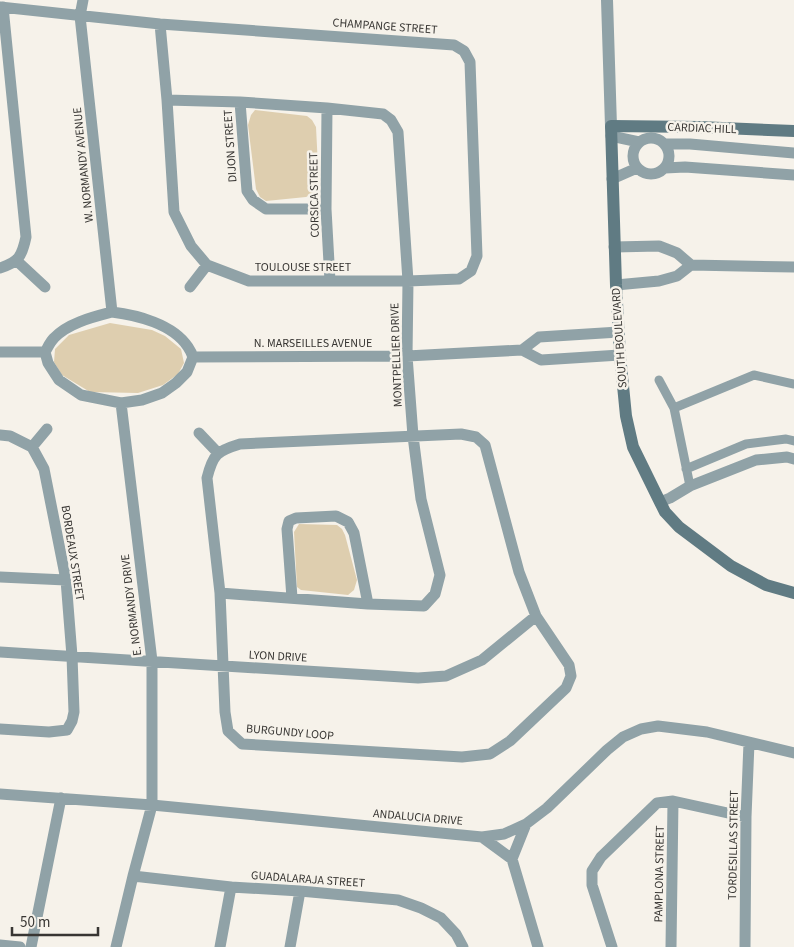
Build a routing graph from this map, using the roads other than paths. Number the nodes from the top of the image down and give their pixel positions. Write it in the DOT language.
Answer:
graph roads {
  1 [pos="83,0"];
  2 [pos="607,0"];
  3 [pos="2,7"];
  4 [pos="80,16"];
  5 [pos="160,24"];
  6 [pos="5,81"];
  7 [pos="167,100"];
  8 [pos="240,102"];
  9 [pos="327,108"];
  10 [pos="611,131"];
  11 [pos="794,131"];
  12 [pos="639,142"];
  13 [pos="666,144"];
  14 [pos="794,153"];
  15 [pos="637,168"];
  16 [pos="665,168"];
  17 [pos="794,175"];
  18 [pos="612,180"];
  19 [pos="326,209"];
  20 [pos="614,246"];
  21 [pos="17,261"];
  22 [pos="207,265"];
  23 [pos="692,265"];
  24 [pos="794,267"];
  25 [pos="0,268"];
  26 [pos="471,271"];
  27 [pos="330,281"];
  28 [pos="408,281"];
  29 [pos="616,285"];
  30 [pos="45,287"];
  31 [pos="190,287"];
  32 [pos="112,312"];
  33 [pos="619,332"];
  34 [pos="522,350"];
  35 [pos="0,352"];
  36 [pos="45,352"];
  37 [pos="620,355"];
  38 [pos="407,356"];
  39 [pos="193,358"];
  40 [pos="659,380"];
  41 [pos="794,384"];
  42 [pos="121,403"];
  43 [pos="674,408"];
  44 [pos="47,429"];
  45 [pos="199,433"];
  46 [pos="0,435"];
  47 [pos="413,436"];
  48 [pos="794,441"];
  49 [pos="32,447"];
  50 [pos="218,453"];
  51 [pos="794,459"];
  52 [pos="686,469"];
  53 [pos="690,486"];
  54 [pos="660,502"];
  55 [pos="0,577"];
  56 [pos="66,580"];
  57 [pos="220,593"];
  58 [pos="794,594"];
  59 [pos="292,598"];
  60 [pos="368,604"];
  61 [pos="536,616"];
  62 [pos="0,652"];
  63 [pos="72,656"];
  64 [pos="152,662"];
  65 [pos="222,667"];
  66 [pos="0,729"];
  67 [pos="750,743"];
  68 [pos="794,753"];
  69 [pos="0,794"];
  70 [pos="61,798"];
  71 [pos="673,801"];
  72 [pos="152,805"];
  73 [pos="746,817"];
  74 [pos="526,824"];
  75 [pos="482,836"];
  76 [pos="512,859"];
  77 [pos="133,876"];
  78 [pos="231,887"];
  79 [pos="300,891"];
  80 [pos="0,946"];
  81 [pos="20,947"];
  82 [pos="31,947"];
  83 [pos="116,947"];
  84 [pos="220,947"];
  85 [pos="290,947"];
  86 [pos="463,947"];
  87 [pos="538,947"];
  88 [pos="612,947"];
  89 [pos="671,947"];
  90 [pos="745,947"];
  1 -- 4 [label="street, W. NORMANDY AVENUE"];
  2 -- 10 [label="street, SOUTH BOULEVARD"];
  3 -- 4 [label="street, CHAMPANGE STREET"];
  3 -- 6 [label="street"];
  4 -- 5 [label="street, CHAMPANGE STREET"];
  4 -- 32 [label="street, W. NORMANDY AVENUE"];
  5 -- 7 [label="street, TOULOUSE STREET"];
  5 -- 26 [label="street, CHAMPANGE STREET"];
  6 -- 21 [label="street"];
  7 -- 8 [label="street, MONTPELLIER DRIVE"];
  7 -- 22 [label="street, TOULOUSE STREET"];
  8 -- 9 [label="street, MONTPELLIER DRIVE"];
  8 -- 19 [label="street, DIJON STREET"];
  9 -- 19 [label="street, CORSICA STREET"];
  9 -- 28 [label="street, MONTPELLIER DRIVE"];
  10 -- 11 [label="main road, CARDIAC HILL"];
  10 -- 12 [label="street"];
  10 -- 18 [label="main road, SOUTH BOULEVARD"];
  12 -- 13 [label="street"];
  12 -- 15 [label="street"];
  13 -- 14 [label="street"];
  13 -- 16 [label="street"];
  15 -- 16 [label="street"];
  15 -- 18 [label="street"];
  16 -- 17 [label="street"];
  18 -- 20 [label="main road, SOUTH BOULEVARD"];
  19 -- 27 [label="street, CORSICA STREET"];
  20 -- 23 [label="street"];
  20 -- 29 [label="main road, SOUTH BOULEVARD"];
  21 -- 25 [label="street"];
  21 -- 30 [label="street"];
  22 -- 27 [label="street, TOULOUSE STREET"];
  22 -- 31 [label="street"];
  23 -- 24 [label="street"];
  23 -- 29 [label="street"];
  26 -- 28 [label="street, TOULOUSE STREET"];
  27 -- 28 [label="street, TOULOUSE STREET"];
  28 -- 38 [label="street, MONTPELLIER DRIVE"];
  29 -- 33 [label="main road, SOUTH BOULEVARD"];
  32 -- 36 [label="street"];
  32 -- 39 [label="street"];
  33 -- 34 [label="street"];
  33 -- 37 [label="main road, SOUTH BOULEVARD"];
  34 -- 37 [label="street"];
  34 -- 38 [label="street, N. MARSEILLES AVENUE"];
  35 -- 36 [label="street"];
  36 -- 42 [label="street"];
  37 -- 54 [label="main road, SOUTH BOULEVARD"];
  38 -- 39 [label="street, N. MARSEILLES AVENUE"];
  38 -- 47 [label="street, MONTPELLIER DRIVE"];
  39 -- 42 [label="street"];
  40 -- 43 [label="street"];
  41 -- 43 [label="street"];
  42 -- 64 [label="street, E. NORMANDY DRIVE"];
  43 -- 52 [label="street"];
  44 -- 49 [label="street"];
  45 -- 50 [label="street"];
  46 -- 49 [label="street"];
  47 -- 50 [label="street, BURGUNDY LOOP"];
  47 -- 60 [label="street, MONTPELLIER DRIVE"];
  47 -- 61 [label="street, BURGUNDY LOOP"];
  48 -- 52 [label="street"];
  49 -- 56 [label="street, BORDEAUX STREET"];
  50 -- 57 [label="street, BURGUNDY LOOP"];
  51 -- 53 [label="street"];
  52 -- 53 [label="street"];
  53 -- 54 [label="street"];
  54 -- 58 [label="main road, SOUTH BOULEVARD"];
  55 -- 56 [label="street"];
  56 -- 63 [label="street, BORDEAUX STREET"];
  57 -- 59 [label="street, MONTPELLIER DRIVE"];
  57 -- 65 [label="street, BURGUNDY LOOP"];
  59 -- 60 [label="street, MONTPELLIER DRIVE"];
  59 -- 60 [label="street"];
  61 -- 65 [label="street, LYON DRIVE"];
  61 -- 65 [label="street, BURGUNDY LOOP"];
  62 -- 63 [label="street, LYON DRIVE"];
  63 -- 64 [label="street, LYON DRIVE"];
  63 -- 66 [label="street, BORDEAUX STREET"];
  64 -- 65 [label="street, LYON DRIVE"];
  64 -- 72 [label="street, E. NORMANDY DRIVE"];
  67 -- 68 [label="street, ANDALUCIA DRIVE"];
  67 -- 73 [label="street, TORDESILLAS STREET"];
  67 -- 74 [label="street, ANDALUCIA DRIVE"];
  69 -- 70 [label="street, ANDALUCIA DRIVE"];
  70 -- 72 [label="street, ANDALUCIA DRIVE"];
  70 -- 82 [label="street"];
  71 -- 73 [label="street"];
  71 -- 88 [label="street"];
  71 -- 89 [label="street, PAMPLONA STREET"];
  72 -- 75 [label="street, ANDALUCIA DRIVE"];
  72 -- 77 [label="street, E. NORMANDY DRIVE"];
  73 -- 90 [label="street, TORDESILLAS STREET"];
  74 -- 75 [label="street, ANDALUCIA DRIVE"];
  74 -- 76 [label="street"];
  75 -- 76 [label="street"];
  76 -- 87 [label="street"];
  77 -- 78 [label="street, GUADALARAJA STREET"];
  77 -- 83 [label="street, E. NORMANDY DRIVE"];
  78 -- 79 [label="street, GUADALARAJA STREET"];
  78 -- 84 [label="street"];
  79 -- 85 [label="street"];
  79 -- 86 [label="street, GUADALARAJA STREET"];
  80 -- 81 [label="street"];
}
